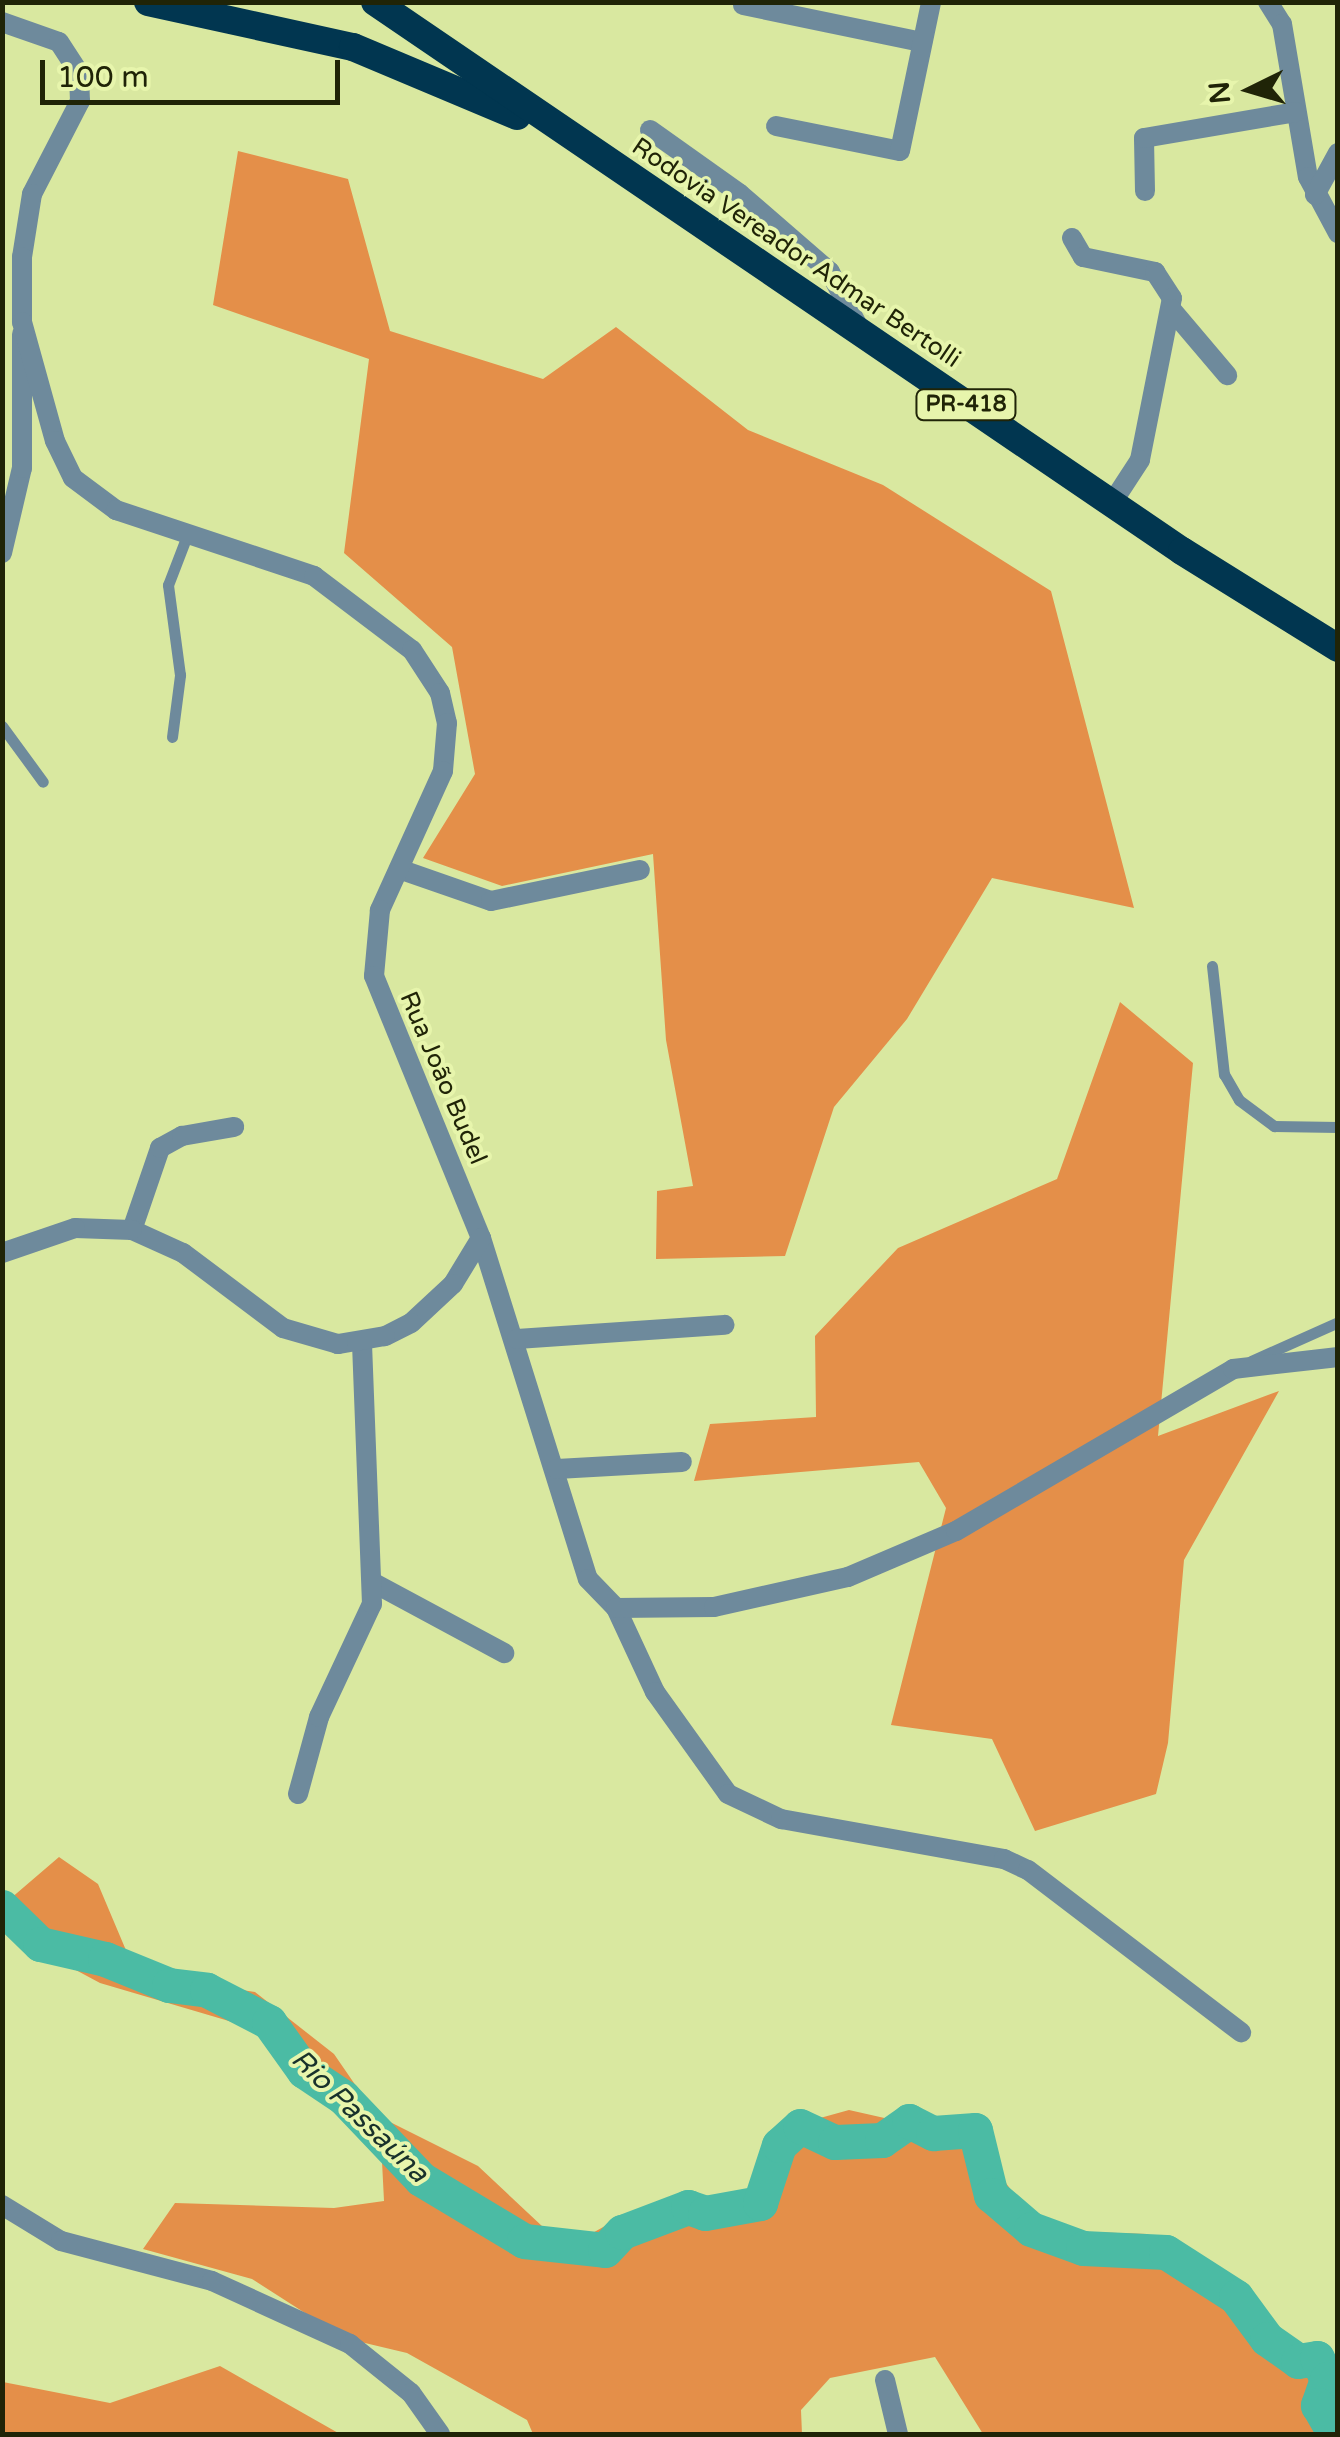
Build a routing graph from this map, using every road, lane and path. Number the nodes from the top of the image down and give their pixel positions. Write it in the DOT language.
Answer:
graph roads {
  1 [pos="148,2"];
  2 [pos="375,2"];
  3 [pos="394,2"];
  4 [pos="931,2"];
  5 [pos="1268,2"];
  6 [pos="743,6"];
  7 [pos="2,22"];
  8 [pos="922,42"];
  9 [pos="451,55"];
  10 [pos="1296,112"];
  11 [pos="776,126"];
  12 [pos="650,130"];
  13 [pos="1338,153"];
  14 [pos="600,156"];
  15 [pos="1145,191"];
  16 [pos="1316,195"];
  17 [pos="1338,233"];
  18 [pos="1072,238"];
  19 [pos="1171,309"];
  20 [pos="22,322"];
  21 [pos="863,336"];
  22 [pos="1227,374"];
  23 [pos="1112,503"];
  24 [pos="188,533"];
  25 [pos="2,553"];
  26 [pos="1338,648"];
  27 [pos="2,726"];
  28 [pos="172,737"];
  29 [pos="43,782"];
  30 [pos="399,869"];
  31 [pos="640,870"];
  32 [pos="1212,966"];
  33 [pos="234,1127"];
  34 [pos="1338,1127"];
  35 [pos="132,1230"];
  36 [pos="481,1238"];
  37 [pos="2,1253"];
  38 [pos="1338,1322"];
  39 [pos="725,1325"];
  40 [pos="516,1339"];
  41 [pos="362,1342"];
  42 [pos="1338,1357"];
  43 [pos="1234,1369"];
  44 [pos="682,1462"];
  45 [pos="558,1469"];
  46 [pos="374,1583"];
  47 [pos="616,1608"];
  48 [pos="504,1653"];
  49 [pos="298,1794"];
  50 [pos="1241,2032"];
  51 [pos="2,2205"];
  52 [pos="885,2380"];
  53 [pos="440,2434"];
  54 [pos="898,2434"];
  1 -- 14 [label="highway"];
  2 -- 9 [label="highway, Rodovia Vereador Admar Bertolli / PR-418"];
  3 -- 9 [label="highway"];
  4 -- 8 [label="street"];
  5 -- 10 [label="street"];
  6 -- 8 [label="street"];
  7 -- 20 [label="street, Rua João Budel"];
  8 -- 11 [label="street"];
  9 -- 14 [label="highway, Rodovia Vereador Admar Bertolli / PR-418"];
  10 -- 15 [label="street"];
  10 -- 16 [label="street"];
  12 -- 21 [label="street"];
  13 -- 16 [label="street"];
  14 -- 21 [label="highway, Rodovia Vereador Admar Bertolli / PR-418"];
  16 -- 17 [label="street"];
  18 -- 19 [label="street"];
  19 -- 22 [label="street"];
  19 -- 23 [label="street"];
  20 -- 24 [label="street, Rua João Budel"];
  20 -- 25 [label="street"];
  21 -- 23 [label="highway, Rodovia Vereador Admar Bertolli / PR-418"];
  23 -- 26 [label="highway, Rodovia Vereador Admar Bertolli / PR-418"];
  24 -- 28 [label="lane"];
  24 -- 30 [label="street, Rua João Budel"];
  27 -- 29 [label="lane"];
  30 -- 31 [label="street"];
  30 -- 36 [label="street, Rua João Budel"];
  32 -- 34 [label="lane"];
  33 -- 35 [label="street"];
  35 -- 37 [label="street"];
  35 -- 41 [label="street"];
  36 -- 40 [label="street, Rua João Budel"];
  36 -- 41 [label="street"];
  38 -- 43 [label="lane"];
  39 -- 40 [label="street"];
  40 -- 45 [label="street, Rua João Budel"];
  41 -- 46 [label="street"];
  42 -- 43 [label="street"];
  43 -- 47 [label="street"];
  44 -- 45 [label="street"];
  45 -- 47 [label="street, Rua João Budel"];
  46 -- 48 [label="street"];
  46 -- 49 [label="street"];
  47 -- 50 [label="street, Rua João Budel"];
  51 -- 53 [label="street"];
  52 -- 54 [label="street"];
}
